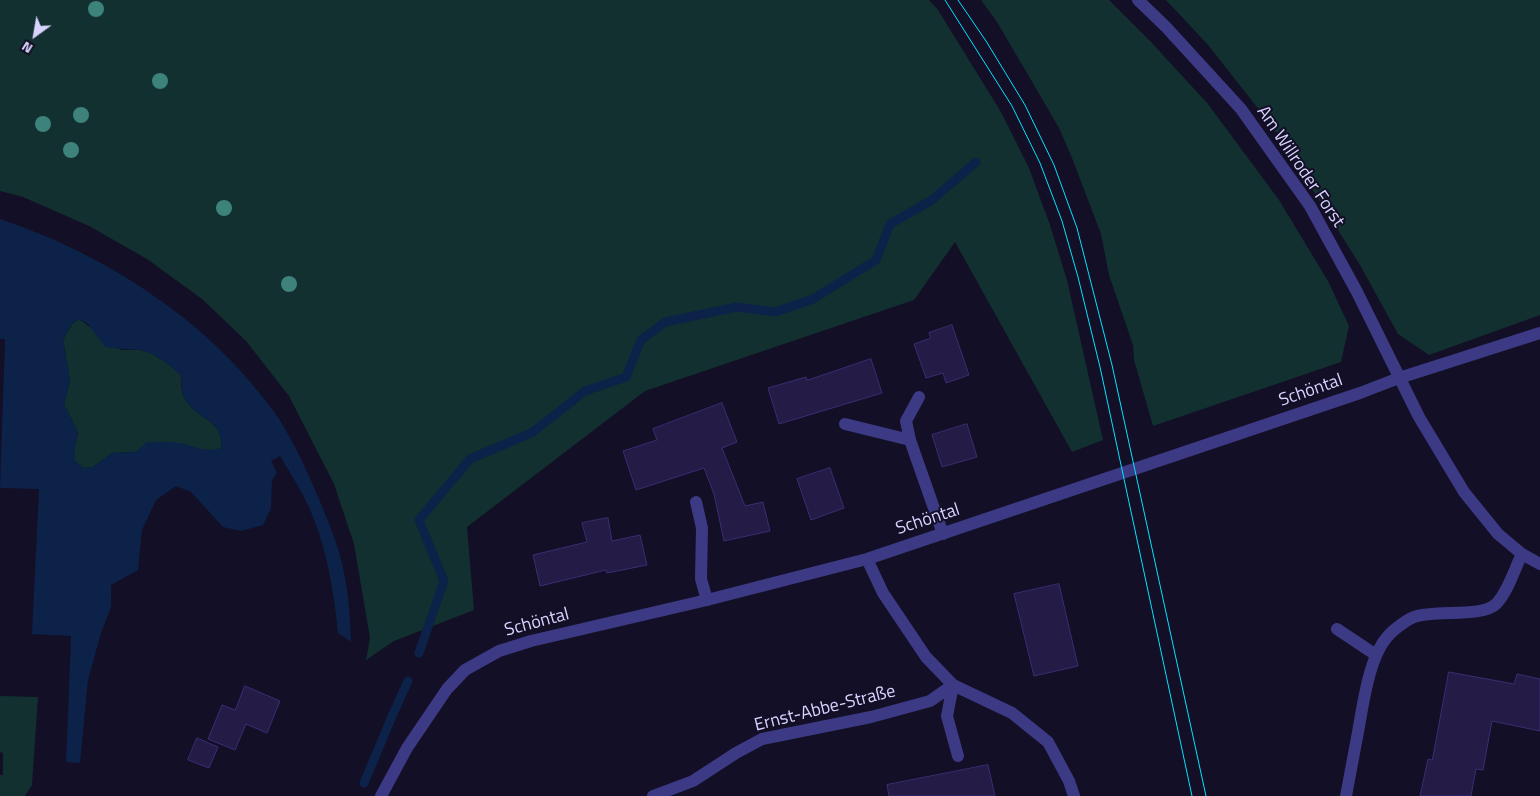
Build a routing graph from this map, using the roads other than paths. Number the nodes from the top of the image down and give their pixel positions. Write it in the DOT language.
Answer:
graph roads {
  1 [pos="1138,0"];
  2 [pos="1540,333"];
  3 [pos="1399,378"];
  4 [pos="919,397"];
  5 [pos="845,424"];
  6 [pos="910,440"];
  7 [pos="696,502"];
  8 [pos="942,534"];
  9 [pos="1522,554"];
  10 [pos="867,559"];
  11 [pos="1540,564"];
  12 [pos="707,600"];
  13 [pos="1337,629"];
  14 [pos="1376,655"];
  15 [pos="953,685"];
  16 [pos="958,756"];
  17 [pos="381,796"];
  18 [pos="653,796"];
  19 [pos="1074,796"];
  20 [pos="1346,796"];
  1 -- 3 [label="street, Am Willroder Forst"];
  2 -- 3 [label="street, Schöntal"];
  3 -- 8 [label="street, Schöntal"];
  3 -- 9 [label="street, Am Willroder Forst"];
  4 -- 6 [label="street"];
  5 -- 6 [label="street"];
  6 -- 8 [label="street"];
  7 -- 12 [label="street"];
  8 -- 10 [label="street, Schöntal"];
  9 -- 11 [label="street, Am Willroder Forst"];
  9 -- 14 [label="street"];
  10 -- 12 [label="street, Schöntal"];
  10 -- 15 [label="street"];
  12 -- 17 [label="street, Schöntal"];
  13 -- 14 [label="street"];
  14 -- 20 [label="street"];
  15 -- 16 [label="street"];
  15 -- 18 [label="street, Ernst-Abbe-Straße"];
  15 -- 19 [label="street"];
}
